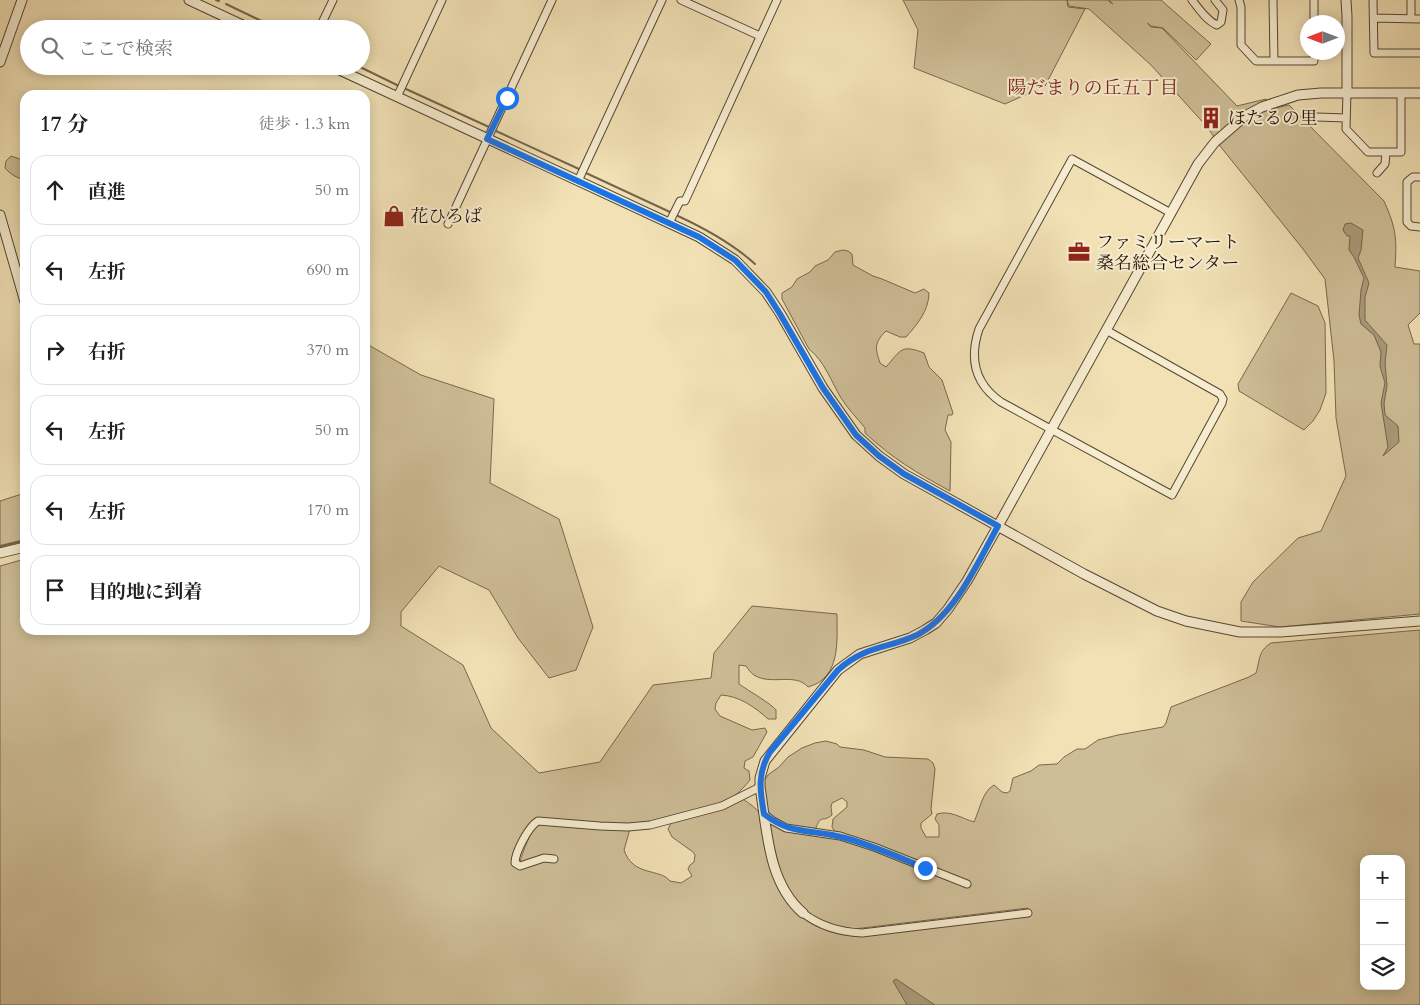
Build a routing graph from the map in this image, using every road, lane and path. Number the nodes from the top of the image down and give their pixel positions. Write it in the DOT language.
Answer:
graph roads {
  1 [pos="22,0"];
  2 [pos="189,0"];
  3 [pos="333,0"];
  4 [pos="442,0"];
  5 [pos="552,0"];
  6 [pos="662,0"];
  7 [pos="681,0"];
  8 [pos="777,0"];
  9 [pos="1192,0"];
  10 [pos="1215,0"];
  11 [pos="1239,0"];
  12 [pos="1273,0"];
  13 [pos="1314,0"];
  14 [pos="1346,0"];
  15 [pos="1373,0"];
  16 [pos="1411,0"];
  17 [pos="1314,15"];
  18 [pos="1374,18"];
  19 [pos="1411,19"];
  20 [pos="1420,19"];
  21 [pos="232,20"];
  22 [pos="323,20"];
  23 [pos="760,36"];
  24 [pos="1420,53"];
  25 [pos="1314,60"];
  26 [pos="1274,61"];
  27 [pos="0,62"];
  28 [pos="350,75"];
  29 [pos="1347,92"];
  30 [pos="1401,93"];
  31 [pos="1420,93"];
  32 [pos="397,97"];
  33 [pos="1317,117"];
  34 [pos="1346,118"];
  35 [pos="487,139"];
  36 [pos="1386,152"];
  37 [pos="1377,173"];
  38 [pos="1420,177"];
  39 [pos="578,181"];
  40 [pos="1171,212"];
  41 [pos="0,215"];
  42 [pos="669,223"];
  43 [pos="448,224"];
  44 [pos="1420,227"];
  45 [pos="20,285"];
  46 [pos="1106,330"];
  47 [pos="1052,430"];
  48 [pos="998,526"];
  49 [pos="20,548"];
  50 [pos="0,553"];
  51 [pos="1420,621"];
  52 [pos="760,787"];
  53 [pos="764,814"];
  54 [pos="554,859"];
  55 [pos="967,884"];
  56 [pos="803,913"];
  57 [pos="1028,913"];
  1 -- 27 [label="street"];
  2 -- 21 [label="street"];
  3 -- 22 [label="street"];
  4 -- 32 [label="street"];
  5 -- 35 [label="street"];
  6 -- 39 [label="street"];
  7 -- 23 [label="street"];
  8 -- 23 [label="street"];
  9 -- 10 [label="street"];
  11 -- 26 [label="street"];
  12 -- 26 [label="street"];
  13 -- 17 [label="street"];
  14 -- 29 [label="street"];
  15 -- 18 [label="street"];
  16 -- 19 [label="street"];
  18 -- 19 [label="street"];
  18 -- 24 [label="street"];
  19 -- 20 [label="street"];
  23 -- 42 [label="street"];
  25 -- 26 [label="street"];
  28 -- 32 [label="street"];
  29 -- 30 [label="street"];
  29 -- 34 [label="street"];
  29 -- 40 [label="street"];
  30 -- 31 [label="street"];
  30 -- 36 [label="street"];
  32 -- 35 [label="street"];
  33 -- 34 [label="street"];
  34 -- 36 [label="street"];
  35 -- 39 [label="street"];
  35 -- 43 [label="street"];
  36 -- 37 [label="street"];
  38 -- 44 [label="street"];
  39 -- 42 [label="street"];
  40 -- 46 [label="street"];
  40 -- 47 [label="street"];
  41 -- 45 [label="street"];
  42 -- 48 [label="street"];
  46 -- 47 [label="street"];
  46 -- 47 [label="street"];
  47 -- 48 [label="street"];
  48 -- 51 [label="street"];
  48 -- 52 [label="street"];
  49 -- 50 [label="street"];
  52 -- 53 [label="street"];
  52 -- 54 [label="street"];
  53 -- 55 [label="street"];
  53 -- 56 [label="street"];
  56 -- 57 [label="street"];
}
